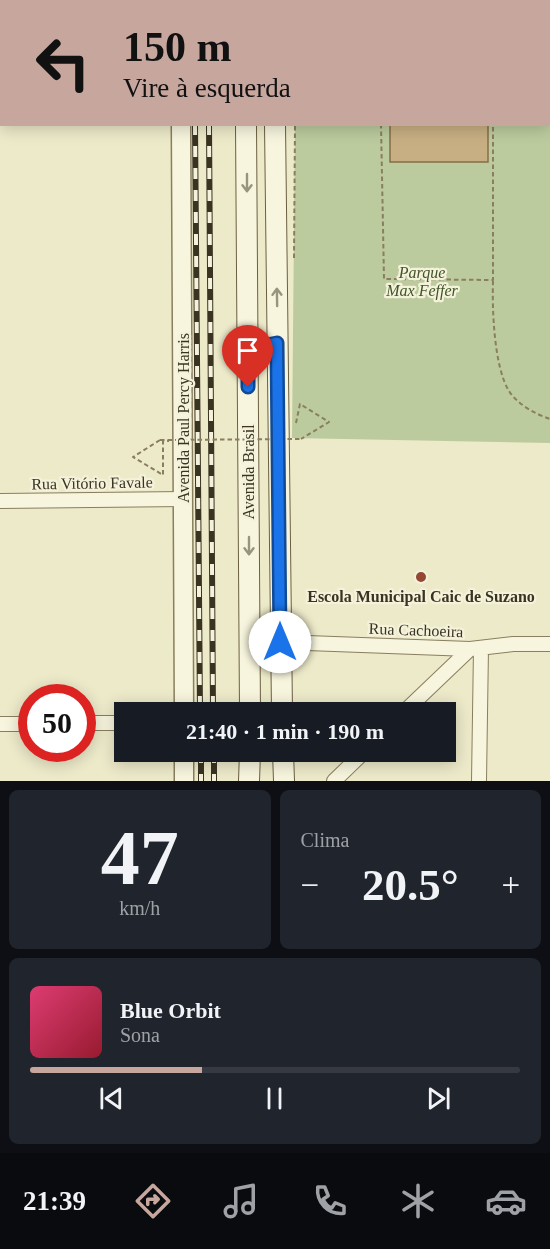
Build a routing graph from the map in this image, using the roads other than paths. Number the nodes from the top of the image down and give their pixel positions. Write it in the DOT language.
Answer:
graph roads {
  1 [pos="181,126"];
  2 [pos="246,126"];
  3 [pos="275,126"];
  4 [pos="277,343"];
  5 [pos="248,355"];
  6 [pos="184,499"];
  7 [pos="0,501"];
  8 [pos="280,642"];
  9 [pos="550,644"];
  10 [pos="476,649"];
  11 [pos="184,702"];
  12 [pos="250,702"];
  13 [pos="282,702"];
  14 [pos="415,702"];
  15 [pos="96,723"];
  16 [pos="114,723"];
  17 [pos="0,724"];
  18 [pos="18,724"];
  19 [pos="184,762"];
  20 [pos="250,762"];
  21 [pos="251,762"];
  22 [pos="283,762"];
  23 [pos="354,762"];
  24 [pos="184,781"];
  25 [pos="249,781"];
  26 [pos="254,781"];
  27 [pos="284,781"];
  28 [pos="334,781"];
  29 [pos="479,781"];
  1 -- 6 [label="street, Avenida Paul Percy Harris"];
  2 -- 5 [label="main road, Avenida Brasil, one-way"];
  4 -- 3 [label="main road, Avenida Brasil, one-way"];
  4 -- 5 [label="main road"];
  4 -- 8 [label="main road, Avenida Brasil"];
  5 -- 12 [label="main road, Avenida Brasil, one-way"];
  6 -- 7 [label="street, Rua Vitório Favale"];
  6 -- 11 [label="street, Avenida Paul Percy Harris"];
  8 -- 10 [label="street, Rua Cachoeira"];
  8 -- 13 [label="main road, Avenida Brasil"];
  9 -- 10 [label="street, Rua Cachoeira"];
  10 -- 14 [label="street"];
  10 -- 29 [label="street"];
  15 -- 16 [label="street"];
  17 -- 18 [label="street"];
  19 -- 24 [label="street"];
  20 -- 25 [label="main road"];
  21 -- 26 [label="main road"];
  22 -- 27 [label="main road"];
  23 -- 28 [label="street"];
}
